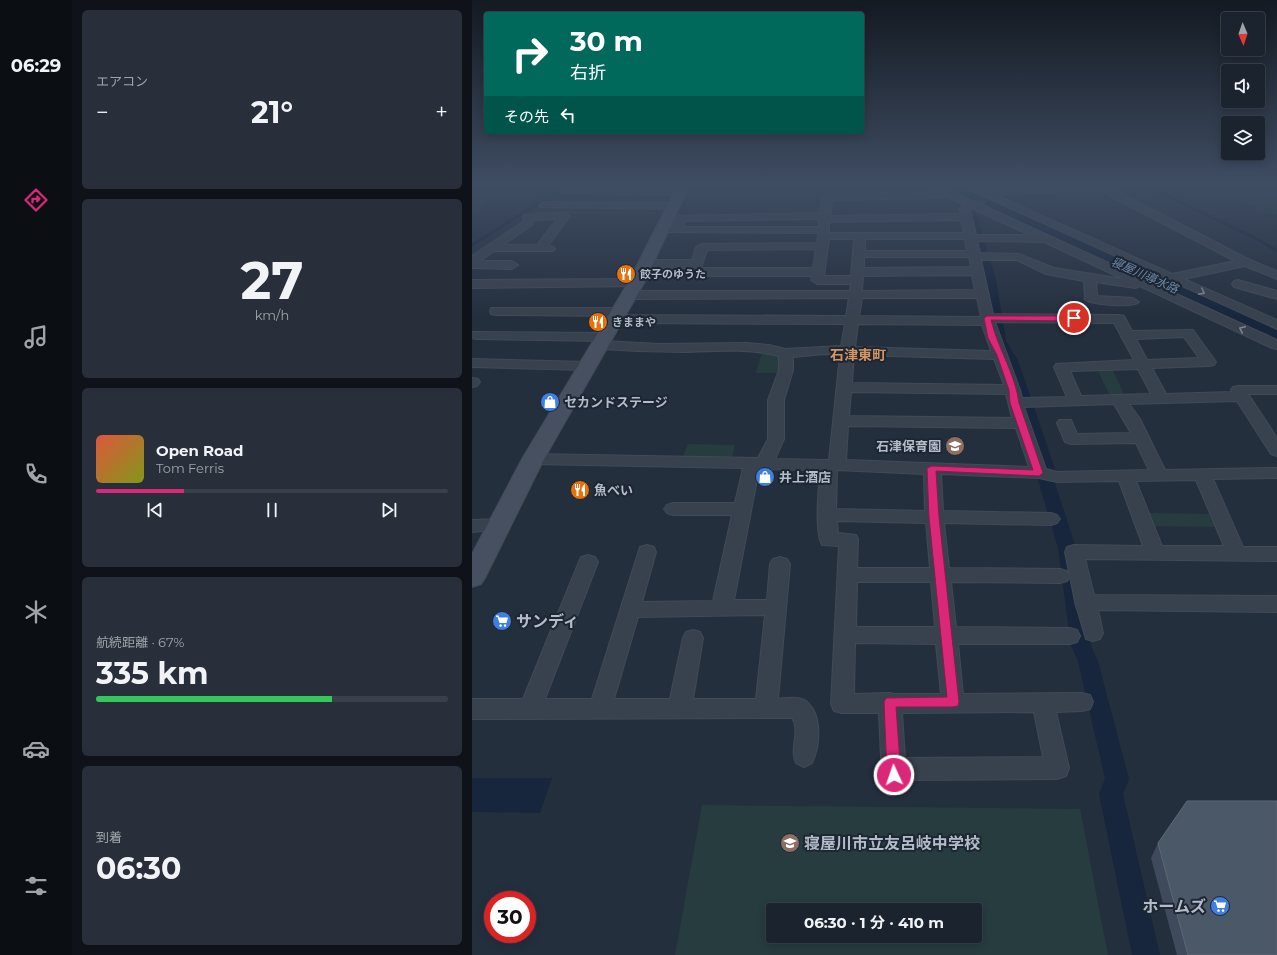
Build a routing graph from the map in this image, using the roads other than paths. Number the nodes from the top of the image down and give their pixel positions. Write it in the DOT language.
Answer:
graph roads {
  1 [pos="520,229"];
  2 [pos="557,229"];
  3 [pos="824,229"];
  4 [pos="829,229"];
  5 [pos="971,229"];
  6 [pos="1031,229"];
  7 [pos="1053,229"];
  8 [pos="1180,229"];
  9 [pos="670,230"];
  10 [pos="860,236"];
  11 [pos="975,238"];
  12 [pos="1047,238"];
  13 [pos="490,248"];
  14 [pos="858,254"];
  15 [pos="979,256"];
  16 [pos="472,261"];
  17 [pos="1246,262"];
  18 [pos="472,264"];
  19 [pos="646,264"];
  20 [pos="697,264"];
  21 [pos="978,271"];
  22 [pos="817,272"];
  23 [pos="1277,275"];
  24 [pos="857,276"];
  25 [pos="1167,276"];
  26 [pos="1090,279"];
  27 [pos="497,283"];
  28 [pos="1146,283"];
  29 [pos="472,284"];
  30 [pos="1238,284"];
  31 [pos="633,289"];
  32 [pos="856,294"];
  33 [pos="982,294"];
  34 [pos="1277,295"];
  35 [pos="1133,302"];
  36 [pos="496,311"];
  37 [pos="618,316"];
  38 [pos="992,319"];
  39 [pos="853,320"];
  40 [pos="1277,325"];
  41 [pos="476,335"];
  42 [pos="1127,335"];
  43 [pos="603,341"];
  44 [pos="1277,345"];
  45 [pos="847,351"];
  46 [pos="785,353"];
  47 [pos="1001,355"];
  48 [pos="472,363"];
  49 [pos="1142,363"];
  50 [pos="588,366"];
  51 [pos="844,387"];
  52 [pos="1277,390"];
  53 [pos="1014,396"];
  54 [pos="1242,396"];
  55 [pos="1161,399"];
  56 [pos="1119,400"];
  57 [pos="1076,401"];
  58 [pos="841,421"];
  59 [pos="1022,423"];
  60 [pos="1065,424"];
  61 [pos="1141,438"];
  62 [pos="1277,451"];
  63 [pos="533,459"];
  64 [pos="757,464"];
  65 [pos="833,465"];
  66 [pos="932,468"];
  67 [pos="1039,473"];
  68 [pos="1277,473"];
  69 [pos="1159,474"];
  70 [pos="1202,474"];
  71 [pos="1125,475"];
  72 [pos="673,509"];
  73 [pos="743,509"];
  74 [pos="827,515"];
  75 [pos="934,517"];
  76 [pos="1051,519"];
  77 [pos="498,525"];
  78 [pos="472,526"];
  79 [pos="648,552"];
  80 [pos="1154,552"];
  81 [pos="1236,553"];
  82 [pos="1277,554"];
  83 [pos="588,562"];
  84 [pos="780,564"];
  85 [pos="847,575"];
  86 [pos="940,576"];
  87 [pos="1060,576"];
  88 [pos="472,578"];
  89 [pos="1085,602"];
  90 [pos="1277,604"];
  91 [pos="776,607"];
  92 [pos="722,608"];
  93 [pos="630,610"];
  94 [pos="1093,633"];
  95 [pos="844,635"];
  96 [pos="946,636"];
  97 [pos="1070,636"];
  98 [pos="693,638"];
  99 [pos="890,702"];
  100 [pos="953,702"];
  101 [pos="1043,702"];
  102 [pos="1082,702"];
  103 [pos="680,708"];
  104 [pos="766,708"];
  105 [pos="472,709"];
  106 [pos="530,709"];
  107 [pos="600,709"];
  108 [pos="804,756"];
  1 -- 13 [label="street"];
  2 -- 13 [label="street"];
  3 -- 4 [label="street"];
  3 -- 9 [label="street"];
  3 -- 10 [label="street"];
  3 -- 20 [label="street"];
  3 -- 22 [label="street"];
  5 -- 11 [label="street"];
  6 -- 12 [label="street"];
  7 -- 25 [label="street"];
  8 -- 17 [label="street"];
  9 -- 19 [label="street"];
  10 -- 11 [label="street"];
  10 -- 14 [label="street"];
  11 -- 12 [label="street"];
  11 -- 15 [label="street"];
  12 -- 28 [label="street"];
  13 -- 16 [label="street"];
  14 -- 15 [label="street"];
  14 -- 24 [label="street"];
  15 -- 21 [label="street"];
  15 -- 26 [label="street"];
  17 -- 23 [label="street"];
  17 -- 25 [label="street"];
  18 -- 27 [label="street"];
  19 -- 20 [label="street"];
  19 -- 31 [label="street"];
  20 -- 22 [label="street"];
  21 -- 24 [label="street"];
  21 -- 33 [label="street"];
  22 -- 24 [label="street"];
  24 -- 32 [label="street"];
  25 -- 28 [label="street"];
  25 -- 40 [label="street, one-way"];
  26 -- 28 [label="street"];
  26 -- 35 [label="street"];
  27 -- 29 [label="street"];
  27 -- 31 [label="street"];
  44 -- 28 [label="street, one-way"];
  30 -- 34 [label="street"];
  31 -- 32 [label="street"];
  31 -- 37 [label="street"];
  32 -- 33 [label="street"];
  32 -- 39 [label="street"];
  33 -- 38 [label="street"];
  36 -- 37 [label="street"];
  37 -- 39 [label="street"];
  37 -- 43 [label="street"];
  38 -- 39 [label="street"];
  38 -- 42 [label="street"];
  38 -- 47 [label="street"];
  39 -- 45 [label="street"];
  41 -- 43 [label="street"];
  42 -- 49 [label="street"];
  42 -- 49 [label="street"];
  43 -- 46 [label="street"];
  43 -- 50 [label="street"];
  45 -- 46 [label="street"];
  45 -- 47 [label="street"];
  45 -- 51 [label="street"];
  46 -- 64 [label="street"];
  47 -- 53 [label="street"];
  48 -- 50 [label="street"];
  49 -- 55 [label="street"];
  49 -- 57 [label="street"];
  50 -- 63 [label="street"];
  51 -- 53 [label="street"];
  51 -- 58 [label="street"];
  52 -- 54 [label="street"];
  53 -- 57 [label="street"];
  53 -- 59 [label="street"];
  54 -- 55 [label="street"];
  54 -- 62 [label="street"];
  55 -- 56 [label="street"];
  56 -- 57 [label="street"];
  56 -- 61 [label="street"];
  58 -- 59 [label="street"];
  58 -- 65 [label="street"];
  59 -- 67 [label="street"];
  60 -- 61 [label="street"];
  61 -- 69 [label="street"];
  63 -- 64 [label="street"];
  63 -- 77 [label="street"];
  64 -- 65 [label="street"];
  64 -- 73 [label="street"];
  65 -- 66 [label="street"];
  65 -- 74 [label="street"];
  66 -- 67 [label="street"];
  66 -- 75 [label="street"];
  67 -- 71 [label="street"];
  68 -- 70 [label="street"];
  69 -- 70 [label="street"];
  69 -- 71 [label="street"];
  70 -- 81 [label="street"];
  71 -- 80 [label="street"];
  72 -- 73 [label="street"];
  73 -- 92 [label="street"];
  74 -- 75 [label="street"];
  74 -- 85 [label="street"];
  75 -- 76 [label="street"];
  75 -- 86 [label="street"];
  77 -- 78 [label="street"];
  77 -- 88 [label="street"];
  79 -- 93 [label="street"];
  80 -- 81 [label="street"];
  80 -- 89 [label="street"];
  81 -- 82 [label="street"];
  83 -- 106 [label="street"];
  84 -- 91 [label="street"];
  85 -- 86 [label="street"];
  85 -- 95 [label="street"];
  86 -- 87 [label="street"];
  86 -- 96 [label="street"];
  89 -- 90 [label="street"];
  89 -- 94 [label="street"];
  91 -- 92 [label="street"];
  91 -- 104 [label="street"];
  92 -- 93 [label="street"];
  93 -- 107 [label="street"];
  95 -- 96 [label="street"];
  95 -- 99 [label="street"];
  96 -- 97 [label="street"];
  96 -- 100 [label="street"];
  98 -- 103 [label="street"];
  99 -- 100 [label="street"];
  99 -- 101 [label="street"];
  100 -- 101 [label="street"];
  101 -- 102 [label="street"];
  103 -- 104 [label="street"];
  103 -- 107 [label="street"];
  104 -- 108 [label="street"];
  105 -- 106 [label="street"];
  106 -- 107 [label="street"];
}
